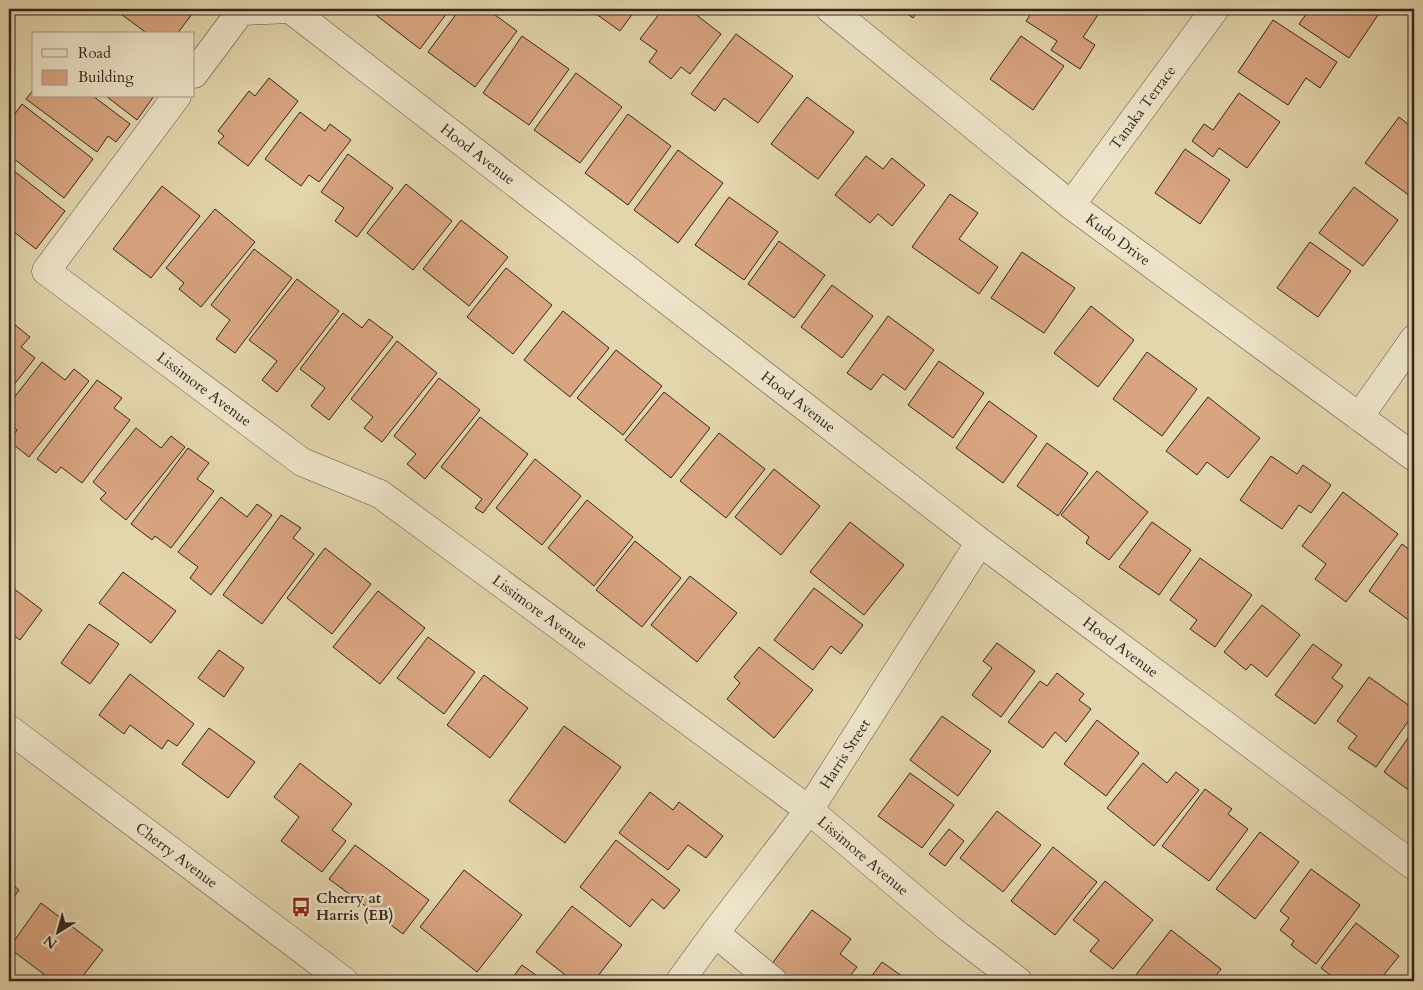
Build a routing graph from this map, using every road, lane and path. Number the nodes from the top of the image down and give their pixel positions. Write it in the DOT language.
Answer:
graph roads {
  1 [pos="830,9"];
  2 [pos="1216,9"];
  3 [pos="195,73"];
  4 [pos="176,98"];
  5 [pos="1070,205"];
  6 [pos="1414,339"];
  7 [pos="1358,417"];
  8 [pos="1414,457"];
  9 [pos="980,542"];
  10 [pos="9,729"];
  11 [pos="809,810"];
  12 [pos="1414,866"];
  13 [pos="715,933"];
  14 [pos="344,981"];
  15 [pos="680,981"];
  16 [pos="773,981"];
  17 [pos="1018,981"];
  1 -- 5 [label="street, Kudo Drive"];
  2 -- 5 [label="street, Tanaka Terrace"];
  3 -- 9 [label="street, Hood Avenue"];
  4 -- 11 [label="street, Lissimore Avenue"];
  5 -- 7 [label="street, Kudo Drive"];
  6 -- 7 [label="street"];
  7 -- 8 [label="street, Kudo Drive"];
  9 -- 11 [label="street, Harris Street"];
  9 -- 12 [label="street, Hood Avenue"];
  10 -- 14 [label="street, Cherry Avenue"];
  11 -- 13 [label="street, Harris Street"];
  11 -- 17 [label="street, Lissimore Avenue"];
  13 -- 15 [label="street, Harris Street"];
  13 -- 16 [label="street"];
}
